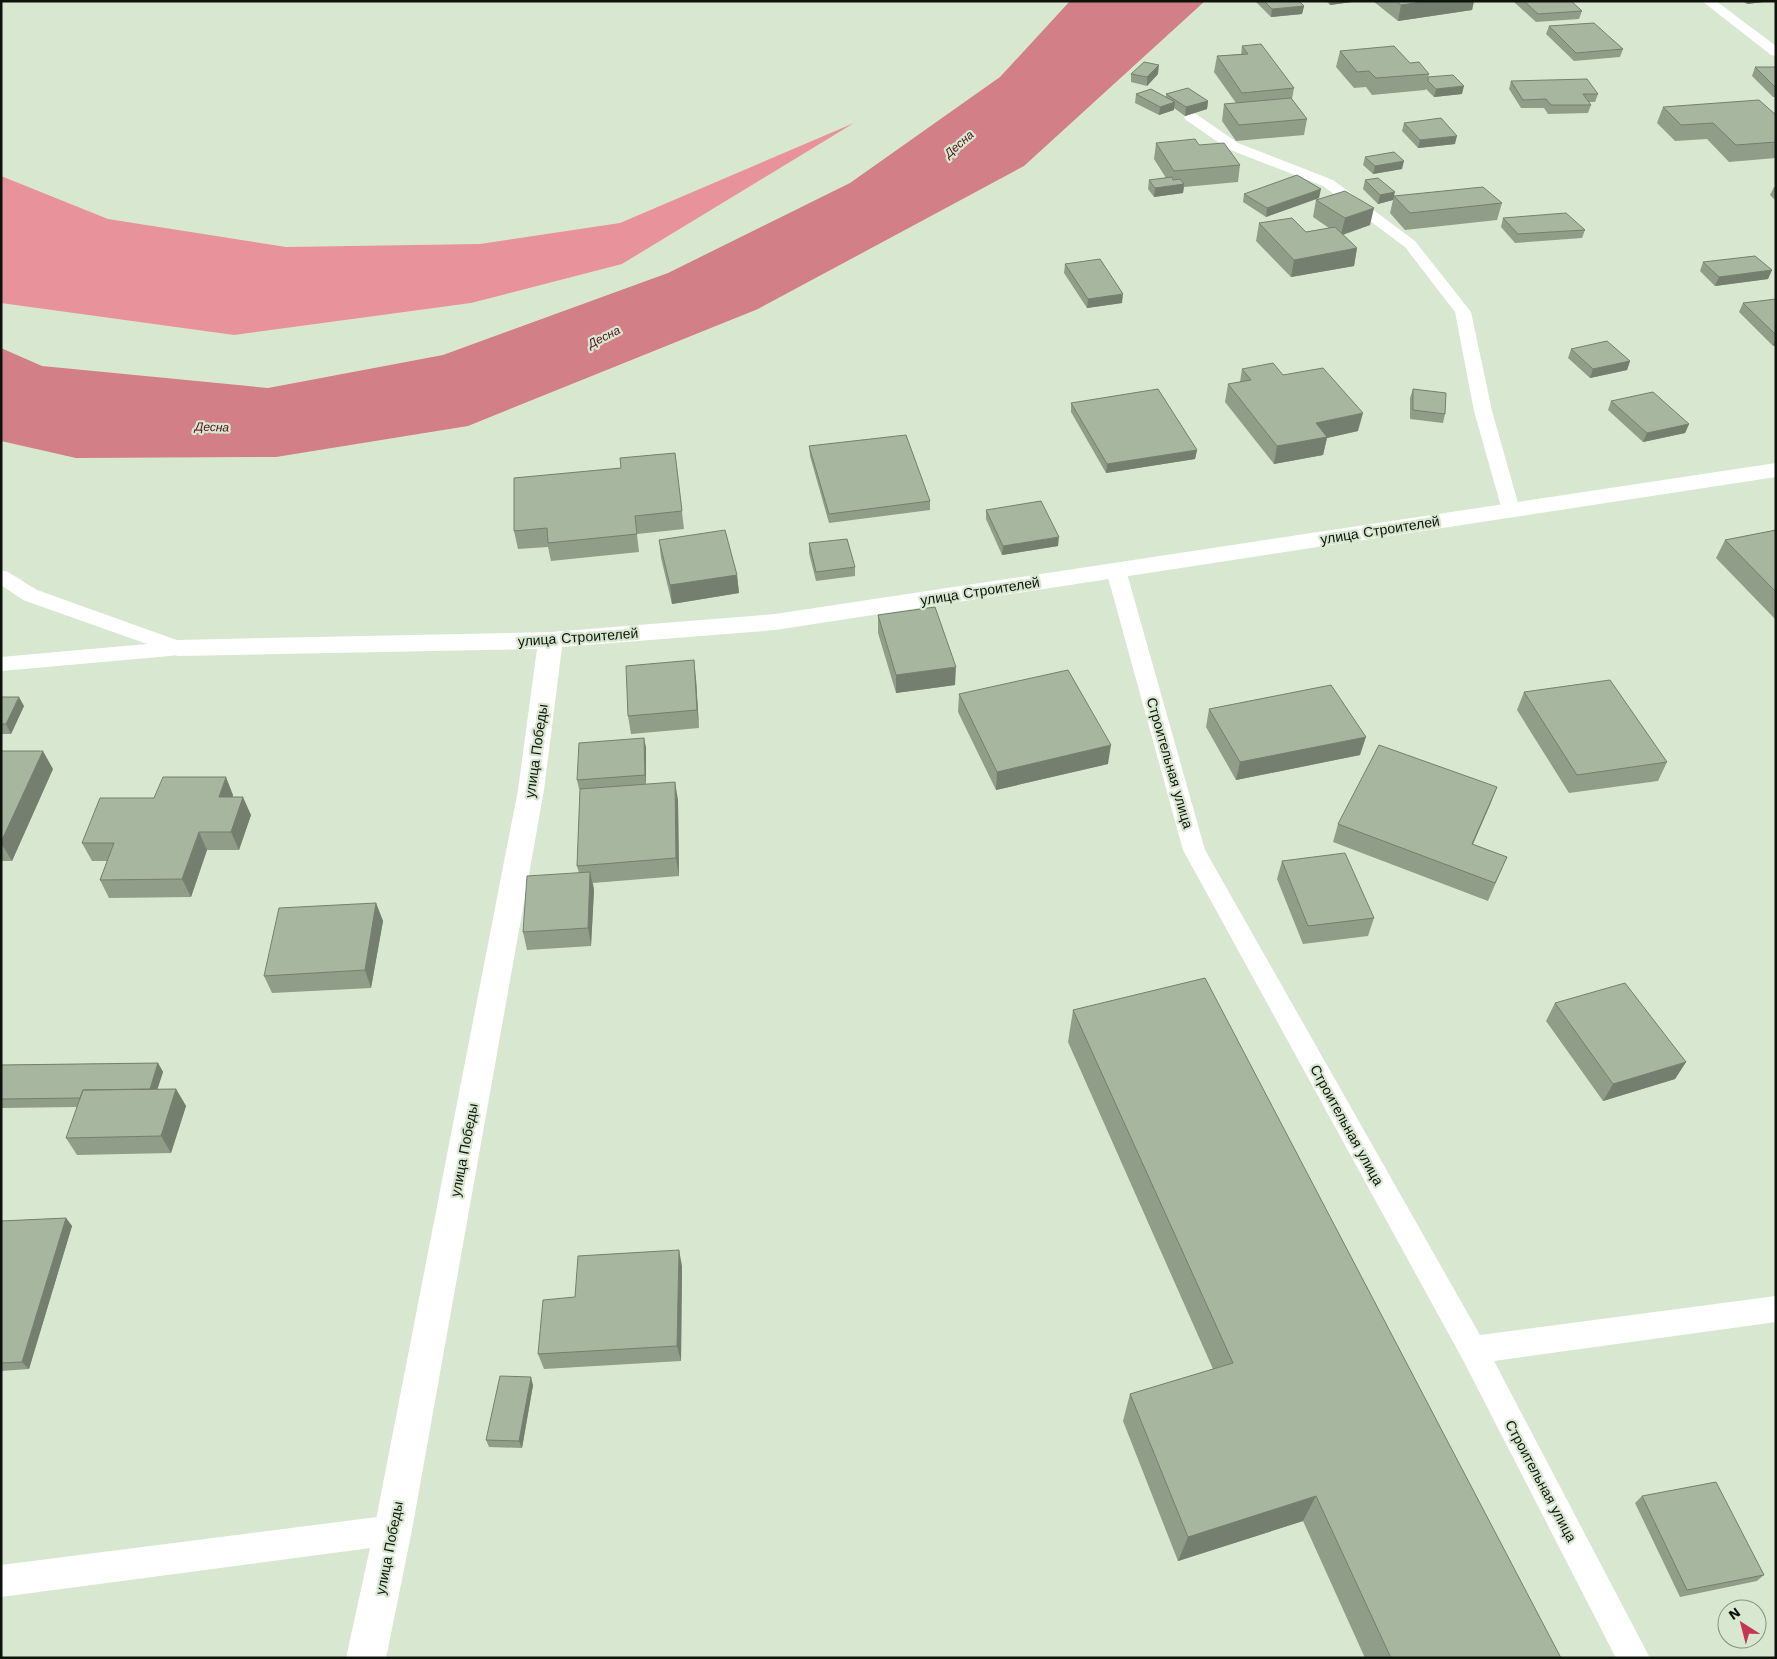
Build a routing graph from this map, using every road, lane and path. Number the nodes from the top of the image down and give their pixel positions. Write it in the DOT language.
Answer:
graph roads {
  1 [pos="1708,1"];
  2 [pos="1776,52"];
  3 [pos="1192,117"];
  4 [pos="1776,470"];
  5 [pos="1511,510"];
  6 [pos="1116,570"];
  7 [pos="1,576"];
  8 [pos="551,640"];
  9 [pos="178,648"];
  10 [pos="1,664"];
  11 [pos="1776,1309"];
  12 [pos="1472,1350"];
  13 [pos="393,1530"];
  14 [pos="1,1581"];
  15 [pos="366,1658"];
  16 [pos="1634,1658"];
  1 -- 2 [label="lane"];
  3 -- 5 [label="lane"];
  4 -- 5 [label="street, улица Строителей"];
  5 -- 6 [label="street, улица Строителей"];
  6 -- 8 [label="street, улица Строителей"];
  6 -- 12 [label="lane, Строительная улица"];
  7 -- 9 [label="lane"];
  8 -- 9 [label="street, улица Строителей"];
  8 -- 13 [label="street, улица Победы"];
  9 -- 10 [label="lane"];
  11 -- 12 [label="lane"];
  12 -- 16 [label="lane, Строительная улица"];
  13 -- 14 [label="lane"];
  13 -- 15 [label="street, улица Победы"];
}
